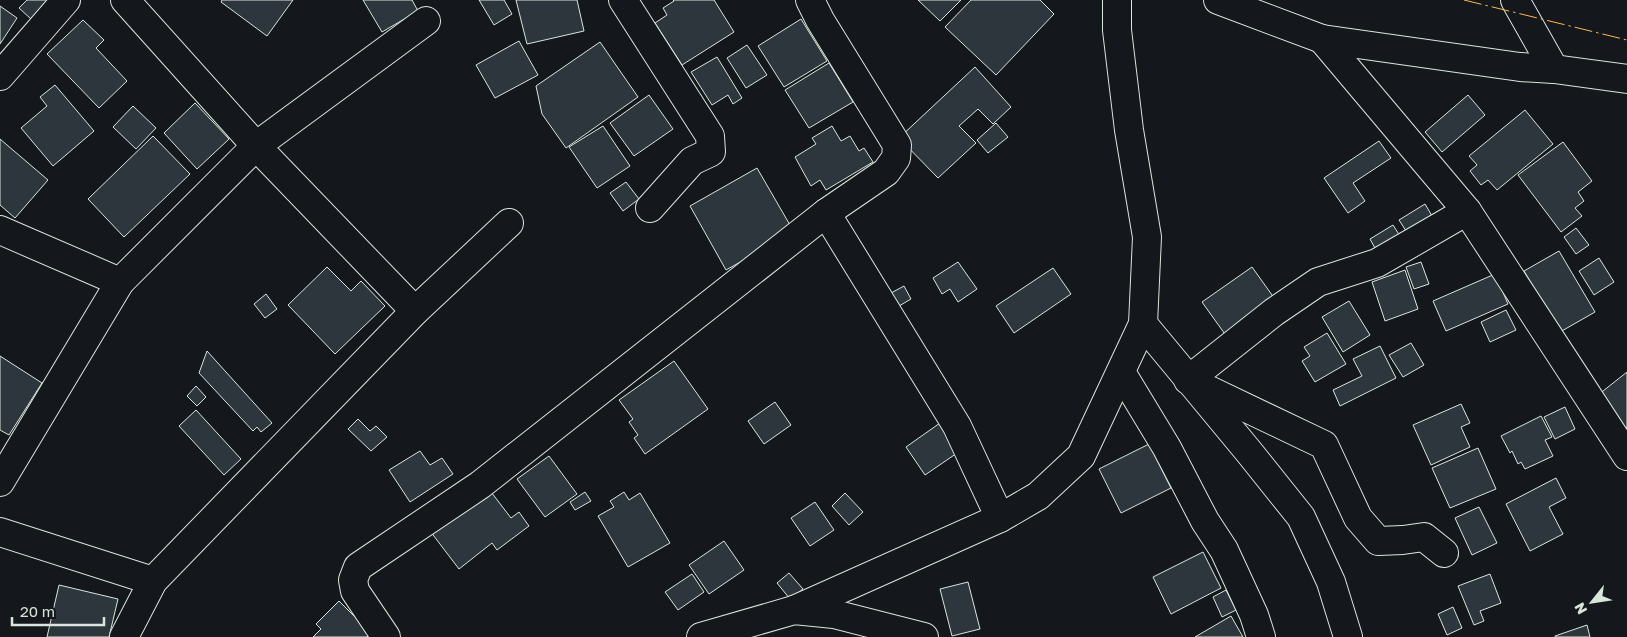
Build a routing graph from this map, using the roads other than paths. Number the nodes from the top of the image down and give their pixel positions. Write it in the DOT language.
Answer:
graph roads {
  1 [pos="66,0"];
  2 [pos="125,0"];
  3 [pos="624,0"];
  4 [pos="810,0"];
  5 [pos="1117,0"];
  6 [pos="1218,0"];
  7 [pos="1514,0"];
  8 [pos="426,21"];
  9 [pos="1322,39"];
  10 [pos="1554,69"];
  11 [pos="0,76"];
  12 [pos="1627,79"];
  13 [pos="256,146"];
  14 [pos="650,208"];
  15 [pos="1467,211"];
  16 [pos="826,213"];
  17 [pos="509,224"];
  18 [pos="0,230"];
  19 [pos="120,282"];
  20 [pos="415,311"];
  21 [pos="1143,324"];
  22 [pos="1121,372"];
  23 [pos="1188,380"];
  24 [pos="1627,456"];
  25 [pos="0,482"];
  26 [pos="1000,518"];
  27 [pos="0,532"];
  28 [pos="1444,553"];
  29 [pos="153,581"];
  30 [pos="794,610"];
  31 [pos="124,637"];
  32 [pos="386,637"];
  33 [pos="701,637"];
  34 [pos="924,637"];
  35 [pos="1261,637"];
  36 [pos="1348,637"];
  1 -- 11 [label="street"];
  2 -- 13 [label="street"];
  3 -- 14 [label="street"];
  4 -- 16 [label="street"];
  5 -- 21 [label="street"];
  6 -- 9 [label="street"];
  7 -- 10 [label="street"];
  8 -- 13 [label="street"];
  9 -- 10 [label="street"];
  9 -- 15 [label="street"];
  10 -- 12 [label="street"];
  13 -- 19 [label="street"];
  13 -- 20 [label="street"];
  15 -- 23 [label="street"];
  15 -- 24 [label="street"];
  16 -- 26 [label="street"];
  16 -- 32 [label="street"];
  17 -- 20 [label="street"];
  18 -- 19 [label="street"];
  19 -- 25 [label="street"];
  20 -- 29 [label="street"];
  21 -- 22 [label="street"];
  21 -- 23 [label="street"];
  22 -- 26 [label="street"];
  22 -- 35 [label="street"];
  23 -- 28 [label="street"];
  23 -- 36 [label="street"];
  26 -- 30 [label="street"];
  27 -- 29 [label="street"];
  29 -- 31 [label="street"];
  30 -- 33 [label="street"];
  30 -- 34 [label="street"];
}
